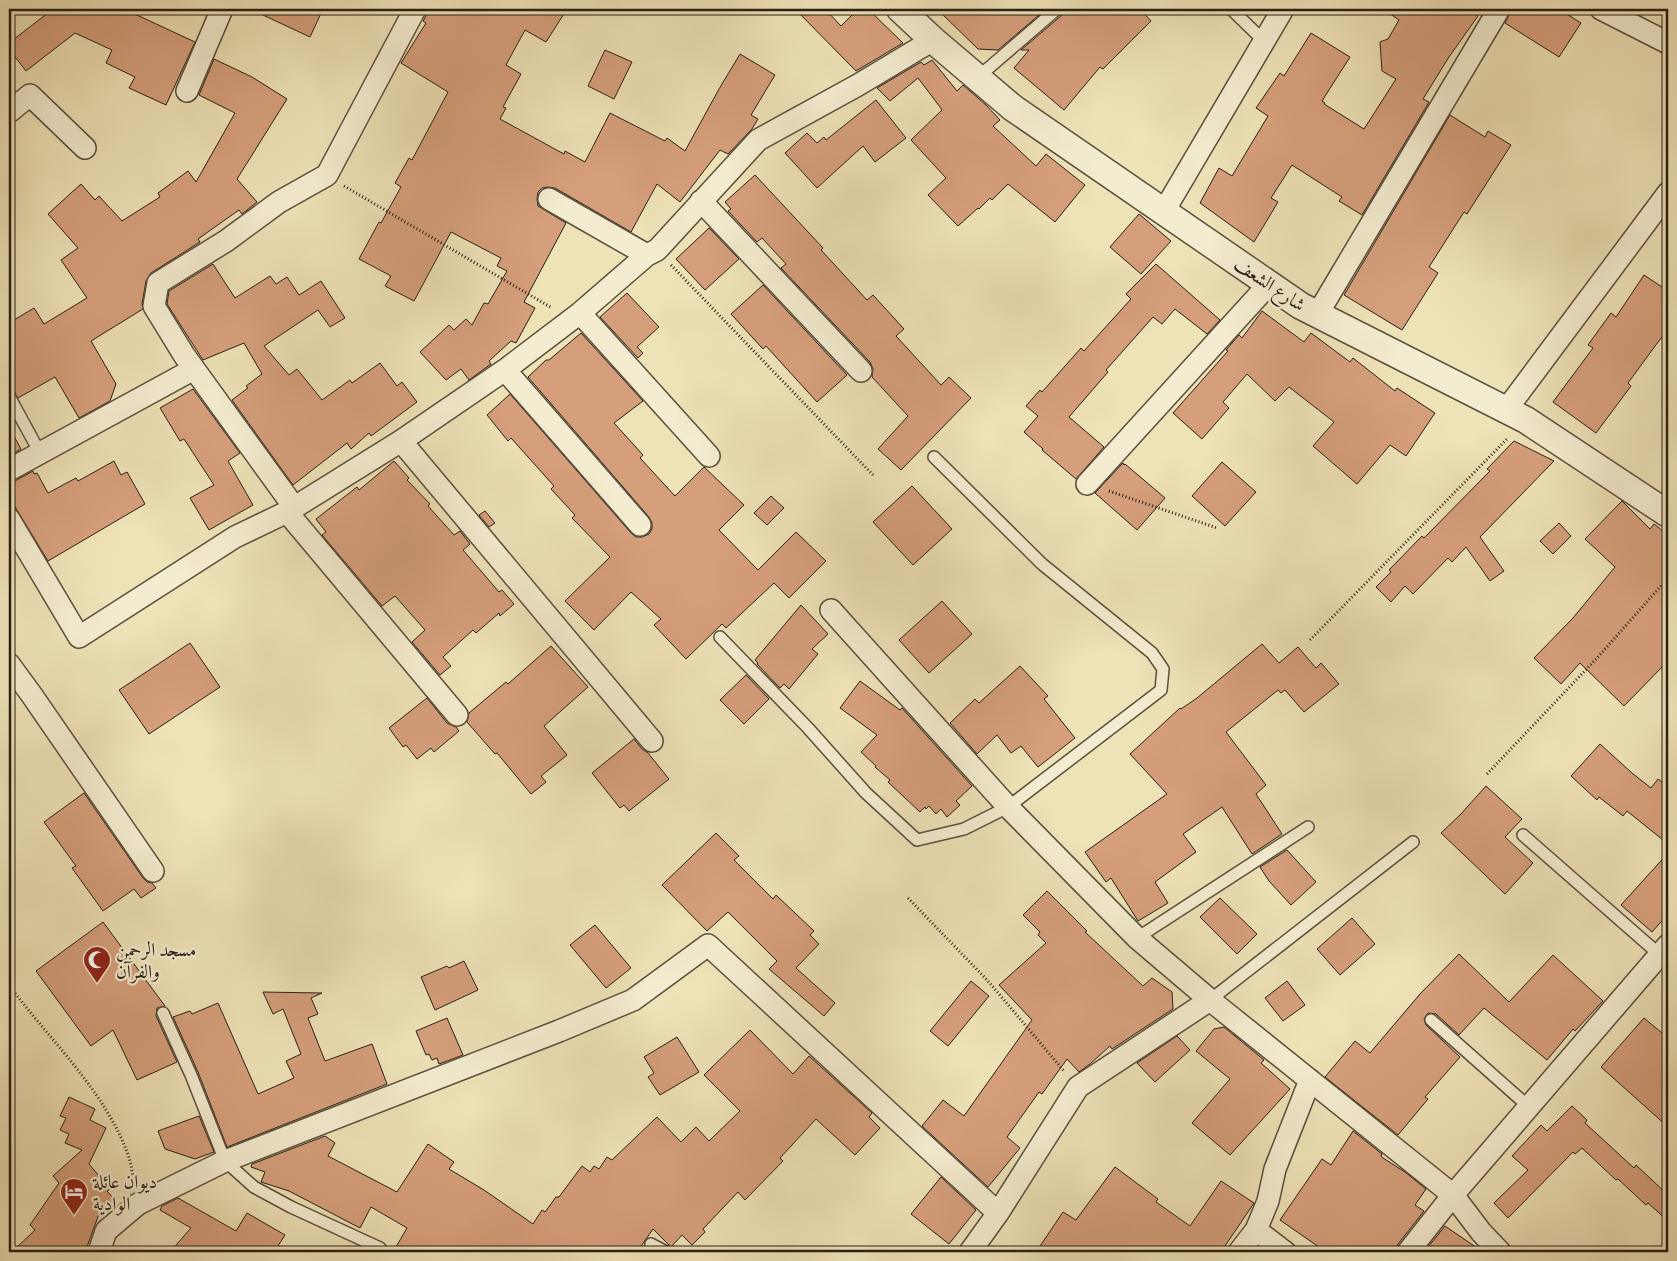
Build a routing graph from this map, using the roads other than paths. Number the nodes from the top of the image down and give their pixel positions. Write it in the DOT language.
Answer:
graph roads {
  1 [pos="222,9"];
  2 [pos="415,9"];
  3 [pos="900,9"];
  4 [pos="1056,9"];
  5 [pos="1231,9"];
  6 [pos="1282,9"];
  7 [pos="1499,9"];
  8 [pos="1601,9"];
  9 [pos="934,40"];
  10 [pos="1264,40"];
  11 [pos="1668,43"];
  12 [pos="977,78"];
  13 [pos="187,91"];
  14 [pos="9,112"];
  15 [pos="85,148"];
  16 [pos="1668,193"];
  17 [pos="549,199"];
  18 [pos="702,201"];
  19 [pos="1164,211"];
  20 [pos="652,253"];
  21 [pos="1269,284"];
  22 [pos="1317,315"];
  23 [pos="575,316"];
  24 [pos="194,369"];
  25 [pos="505,370"];
  26 [pos="861,371"];
  27 [pos="9,396"];
  28 [pos="1516,415"];
  29 [pos="401,441"];
  30 [pos="40,453"];
  31 [pos="709,456"];
  32 [pos="934,457"];
  33 [pos="9,470"];
  34 [pos="1087,484"];
  35 [pos="290,509"];
  36 [pos="1668,514"];
  37 [pos="9,519"];
  38 [pos="640,525"];
  39 [pos="831,610"];
  40 [pos="720,637"];
  41 [pos="9,664"];
  42 [pos="457,715"];
  43 [pos="652,741"];
  44 [pos="1008,807"];
  45 [pos="1308,827"];
  46 [pos="1523,835"];
  47 [pos="1413,842"];
  48 [pos="153,871"];
  49 [pos="1137,938"];
  50 [pos="1664,950"];
  51 [pos="1210,1000"];
  52 [pos="163,1013"];
  53 [pos="1430,1020"];
  54 [pos="1310,1080"];
  55 [pos="1530,1107"];
  56 [pos="225,1161"];
  57 [pos="1454,1195"];
  58 [pos="998,1213"];
  59 [pos="1256,1230"];
  60 [pos="651,1244"];
  61 [pos="380,1248"];
  62 [pos="99,1252"];
  63 [pos="666,1252"];
  64 [pos="970,1252"];
  65 [pos="1240,1252"];
  66 [pos="1285,1252"];
  67 [pos="1408,1252"];
  68 [pos="1500,1252"];
  1 -- 13 [label="street"];
  2 -- 24 [label="street"];
  3 -- 9 [label="street, شارع الشعف"];
  4 -- 12 [label="lane"];
  5 -- 10 [label="lane"];
  6 -- 10 [label="street"];
  7 -- 22 [label="street"];
  8 -- 11 [label="street"];
  9 -- 12 [label="street, شارع الشعف"];
  9 -- 18 [label="street"];
  10 -- 19 [label="street"];
  12 -- 19 [label="street, شارع الشعف"];
  14 -- 15 [label="street"];
  16 -- 28 [label="street"];
  17 -- 20 [label="street"];
  18 -- 20 [label="street"];
  18 -- 26 [label="street"];
  19 -- 21 [label="street, شارع الشعف"];
  20 -- 23 [label="street"];
  21 -- 22 [label="street, شارع الشعف"];
  21 -- 34 [label="street"];
  22 -- 28 [label="street, شارع الشعف"];
  23 -- 25 [label="street"];
  23 -- 31 [label="street"];
  24 -- 30 [label="street"];
  24 -- 35 [label="street"];
  25 -- 29 [label="street"];
  25 -- 38 [label="street"];
  27 -- 30 [label="lane"];
  28 -- 36 [label="street, شارع الشعف"];
  29 -- 35 [label="street"];
  29 -- 43 [label="street"];
  30 -- 33 [label="street"];
  32 -- 44 [label="lane"];
  35 -- 37 [label="street"];
  35 -- 42 [label="street"];
  39 -- 44 [label="street"];
  40 -- 44 [label="lane"];
  41 -- 48 [label="street"];
  44 -- 49 [label="street"];
  45 -- 49 [label="lane"];
  46 -- 50 [label="lane"];
  47 -- 51 [label="lane"];
  49 -- 51 [label="street"];
  50 -- 55 [label="street"];
  51 -- 54 [label="street"];
  51 -- 58 [label="street"];
  52 -- 56 [label="lane"];
  53 -- 55 [label="lane"];
  54 -- 57 [label="street"];
  54 -- 59 [label="street"];
  55 -- 57 [label="street"];
  56 -- 58 [label="street"];
  56 -- 61 [label="lane"];
  56 -- 62 [label="street"];
  57 -- 67 [label="street"];
  57 -- 68 [label="street"];
  58 -- 64 [label="street"];
  59 -- 65 [label="street"];
  59 -- 66 [label="street"];
  60 -- 63 [label="lane"];
}
